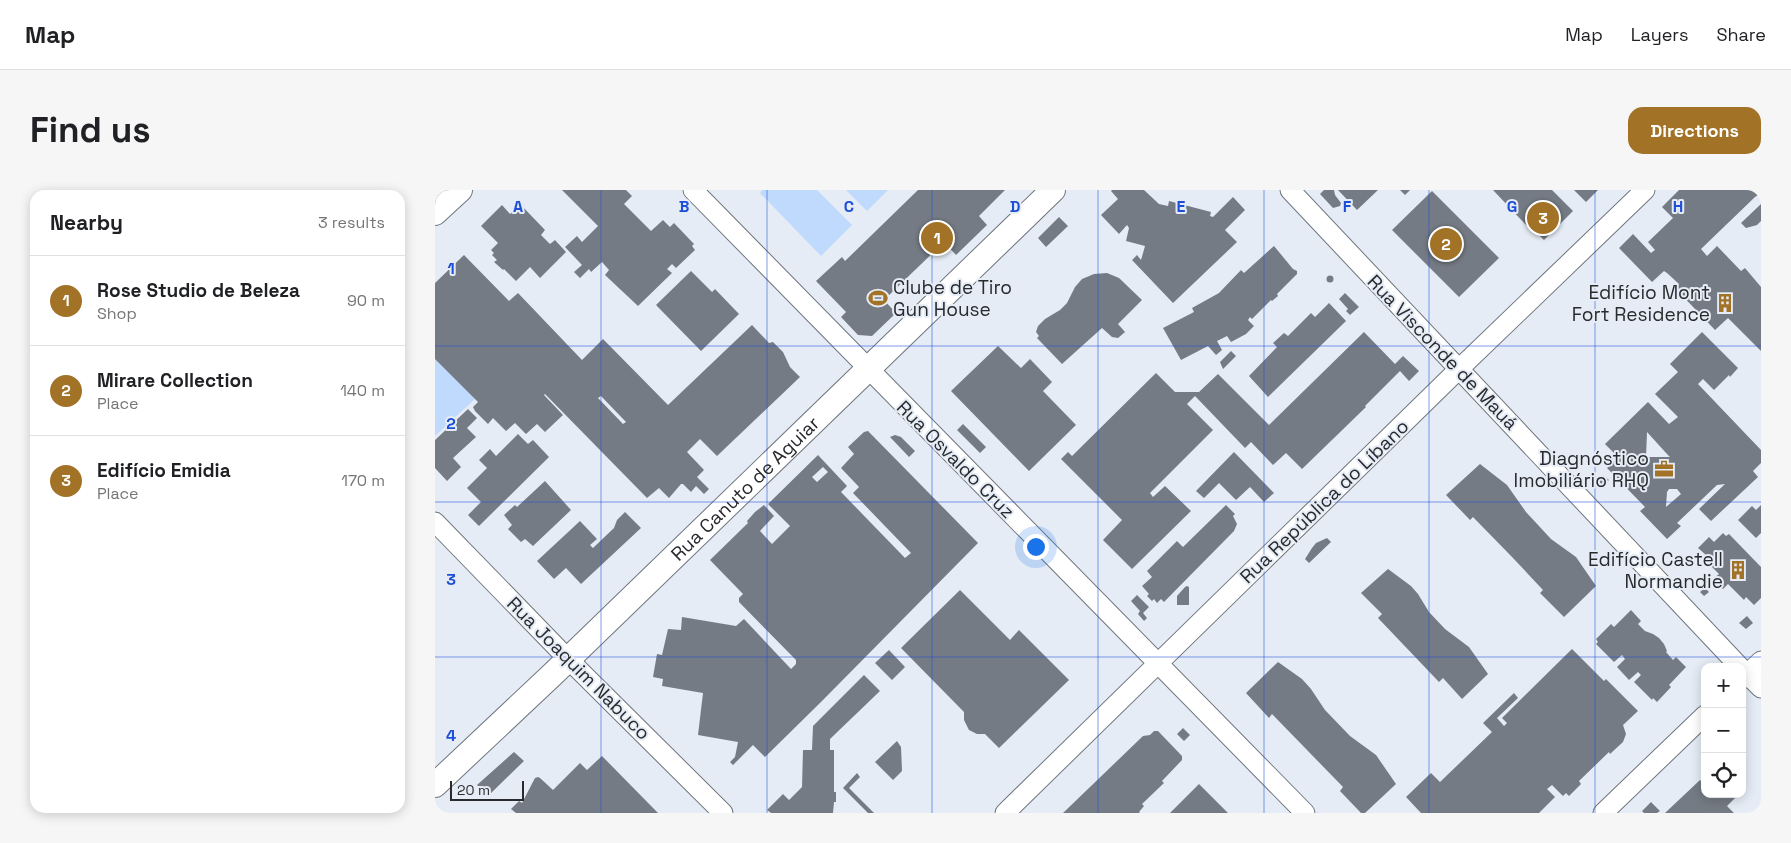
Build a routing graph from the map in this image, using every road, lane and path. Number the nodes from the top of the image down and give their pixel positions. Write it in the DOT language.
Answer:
graph roads {
  1 [pos="459,190"];
  2 [pos="693,190"];
  3 [pos="1053,190"];
  4 [pos="1290,190"];
  5 [pos="1645,190"];
  6 [pos="435,213"];
  7 [pos="867,369"];
  8 [pos="1459,369"];
  9 [pos="435,522"];
  10 [pos="568,659"];
  11 [pos="1761,661"];
  12 [pos="1735,663"];
  13 [pos="1158,664"];
  14 [pos="1746,670"];
  15 [pos="1746,675"];
  16 [pos="1761,688"];
  17 [pos="1701,719"];
  18 [pos="435,785"];
  19 [pos="723,813"];
  20 [pos="1005,813"];
  21 [pos="1305,813"];
  22 [pos="1603,813"];
  1 -- 6 [label="street"];
  2 -- 7 [label="street, Rua Osvaldo Cruz"];
  3 -- 7 [label="street, Rua Canuto de Aguiar"];
  4 -- 8 [label="street, Rua Visconde de Mauá"];
  5 -- 8 [label="street, Rua República do Líbano"];
  7 -- 10 [label="street, Rua Canuto de Aguiar"];
  7 -- 13 [label="street, Rua Osvaldo Cruz"];
  8 -- 12 [label="street, Rua Visconde de Mauá"];
  8 -- 13 [label="street, Rua República do Líbano"];
  9 -- 10 [label="street, Rua Joaquim Nabuco"];
  10 -- 18 [label="street, Rua Canuto de Aguiar"];
  10 -- 19 [label="street, Rua Joaquim Nabuco"];
  11 -- 14 [label="street"];
  13 -- 20 [label="street, Rua República do Líbano"];
  13 -- 21 [label="street, Rua Osvaldo Cruz"];
  15 -- 16 [label="street, Rua Visconde de Mauá"];
  17 -- 22 [label="street"];
}
